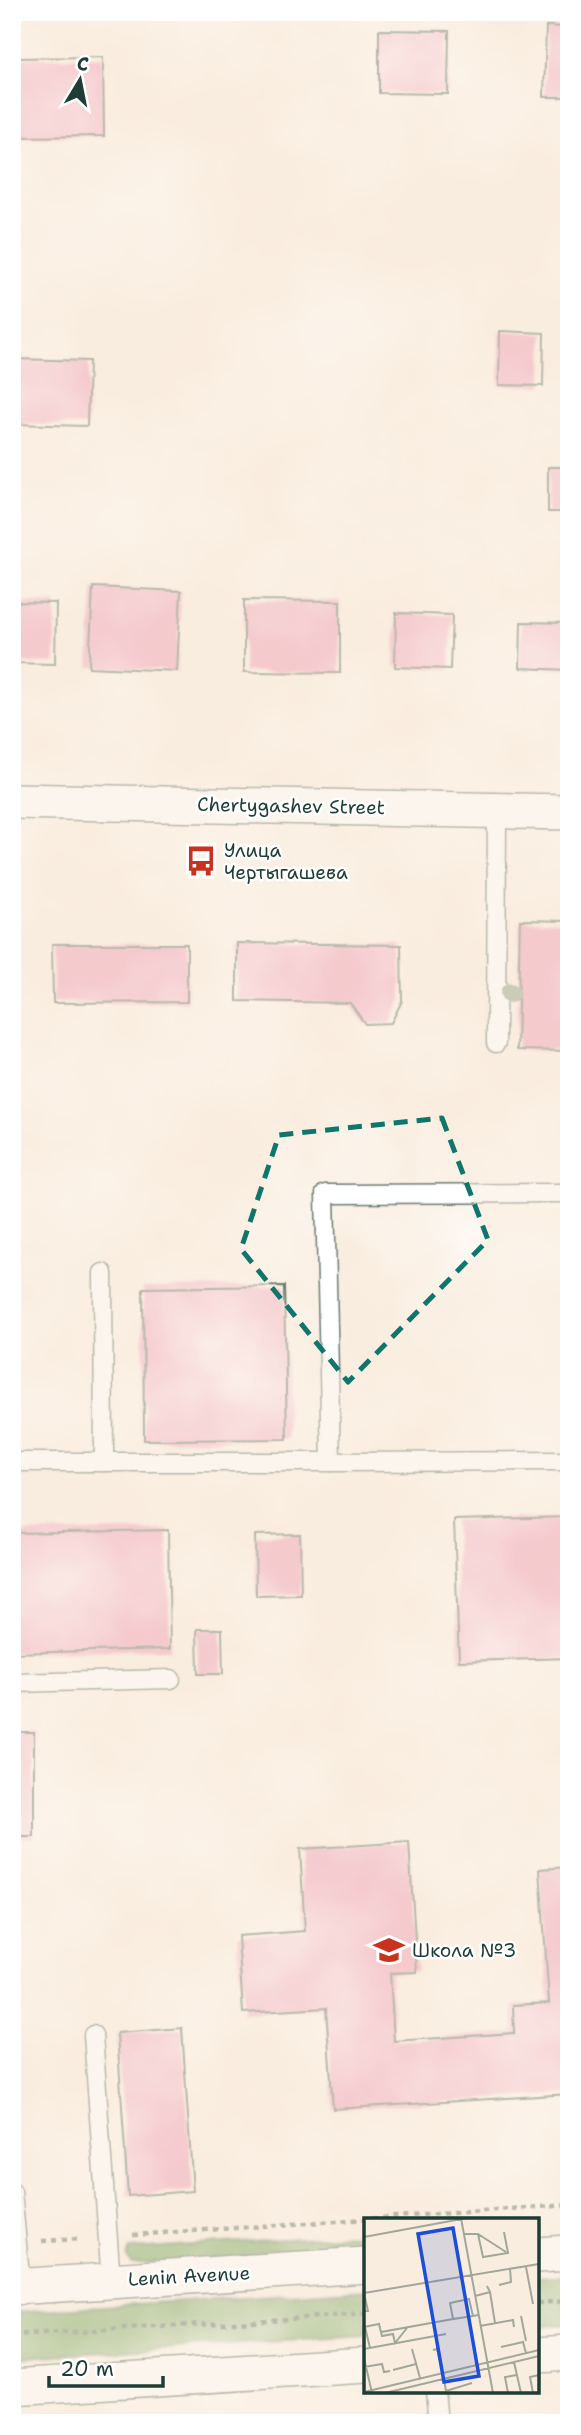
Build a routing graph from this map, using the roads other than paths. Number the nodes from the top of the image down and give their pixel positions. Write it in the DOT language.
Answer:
graph roads {
  1 [pos="12,801"];
  2 [pos="497,810"];
  3 [pos="569,812"];
  4 [pos="496,1043"];
  5 [pos="569,1193"];
  6 [pos="103,1273"];
  7 [pos="569,1461"];
  8 [pos="12,1462"];
  9 [pos="104,1462"];
  10 [pos="331,1462"];
  11 [pos="171,1679"];
  12 [pos="12,1683"];
  13 [pos="93,2035"];
  14 [pos="12,2192"];
  15 [pos="569,2253"];
  16 [pos="539,2255"];
  17 [pos="364,2265"];
  18 [pos="111,2281"];
  19 [pos="16,2287"];
  20 [pos="569,2353"];
  21 [pos="539,2355"];
  22 [pos="364,2365"];
  23 [pos="12,2388"];
  24 [pos="435,2393"];
  25 [pos="438,2423"];
  1 -- 2 [label="street, Chertygashev Street"];
  2 -- 3 [label="street, Chertygashev Street"];
  2 -- 4 [label="lane"];
  5 -- 10 [label="lane"];
  6 -- 9 [label="lane"];
  7 -- 10 [label="lane"];
  8 -- 9 [label="lane"];
  9 -- 10 [label="lane"];
  11 -- 12 [label="lane"];
  13 -- 18 [label="lane"];
  14 -- 19 [label="lane"];
  15 -- 16 [label="street"];
  17 -- 18 [label="street, Lenin Avenue"];
  18 -- 19 [label="street, Lenin Avenue"];
  20 -- 21 [label="street"];
  22 -- 23 [label="street"];
  24 -- 25 [label="lane"];
}
